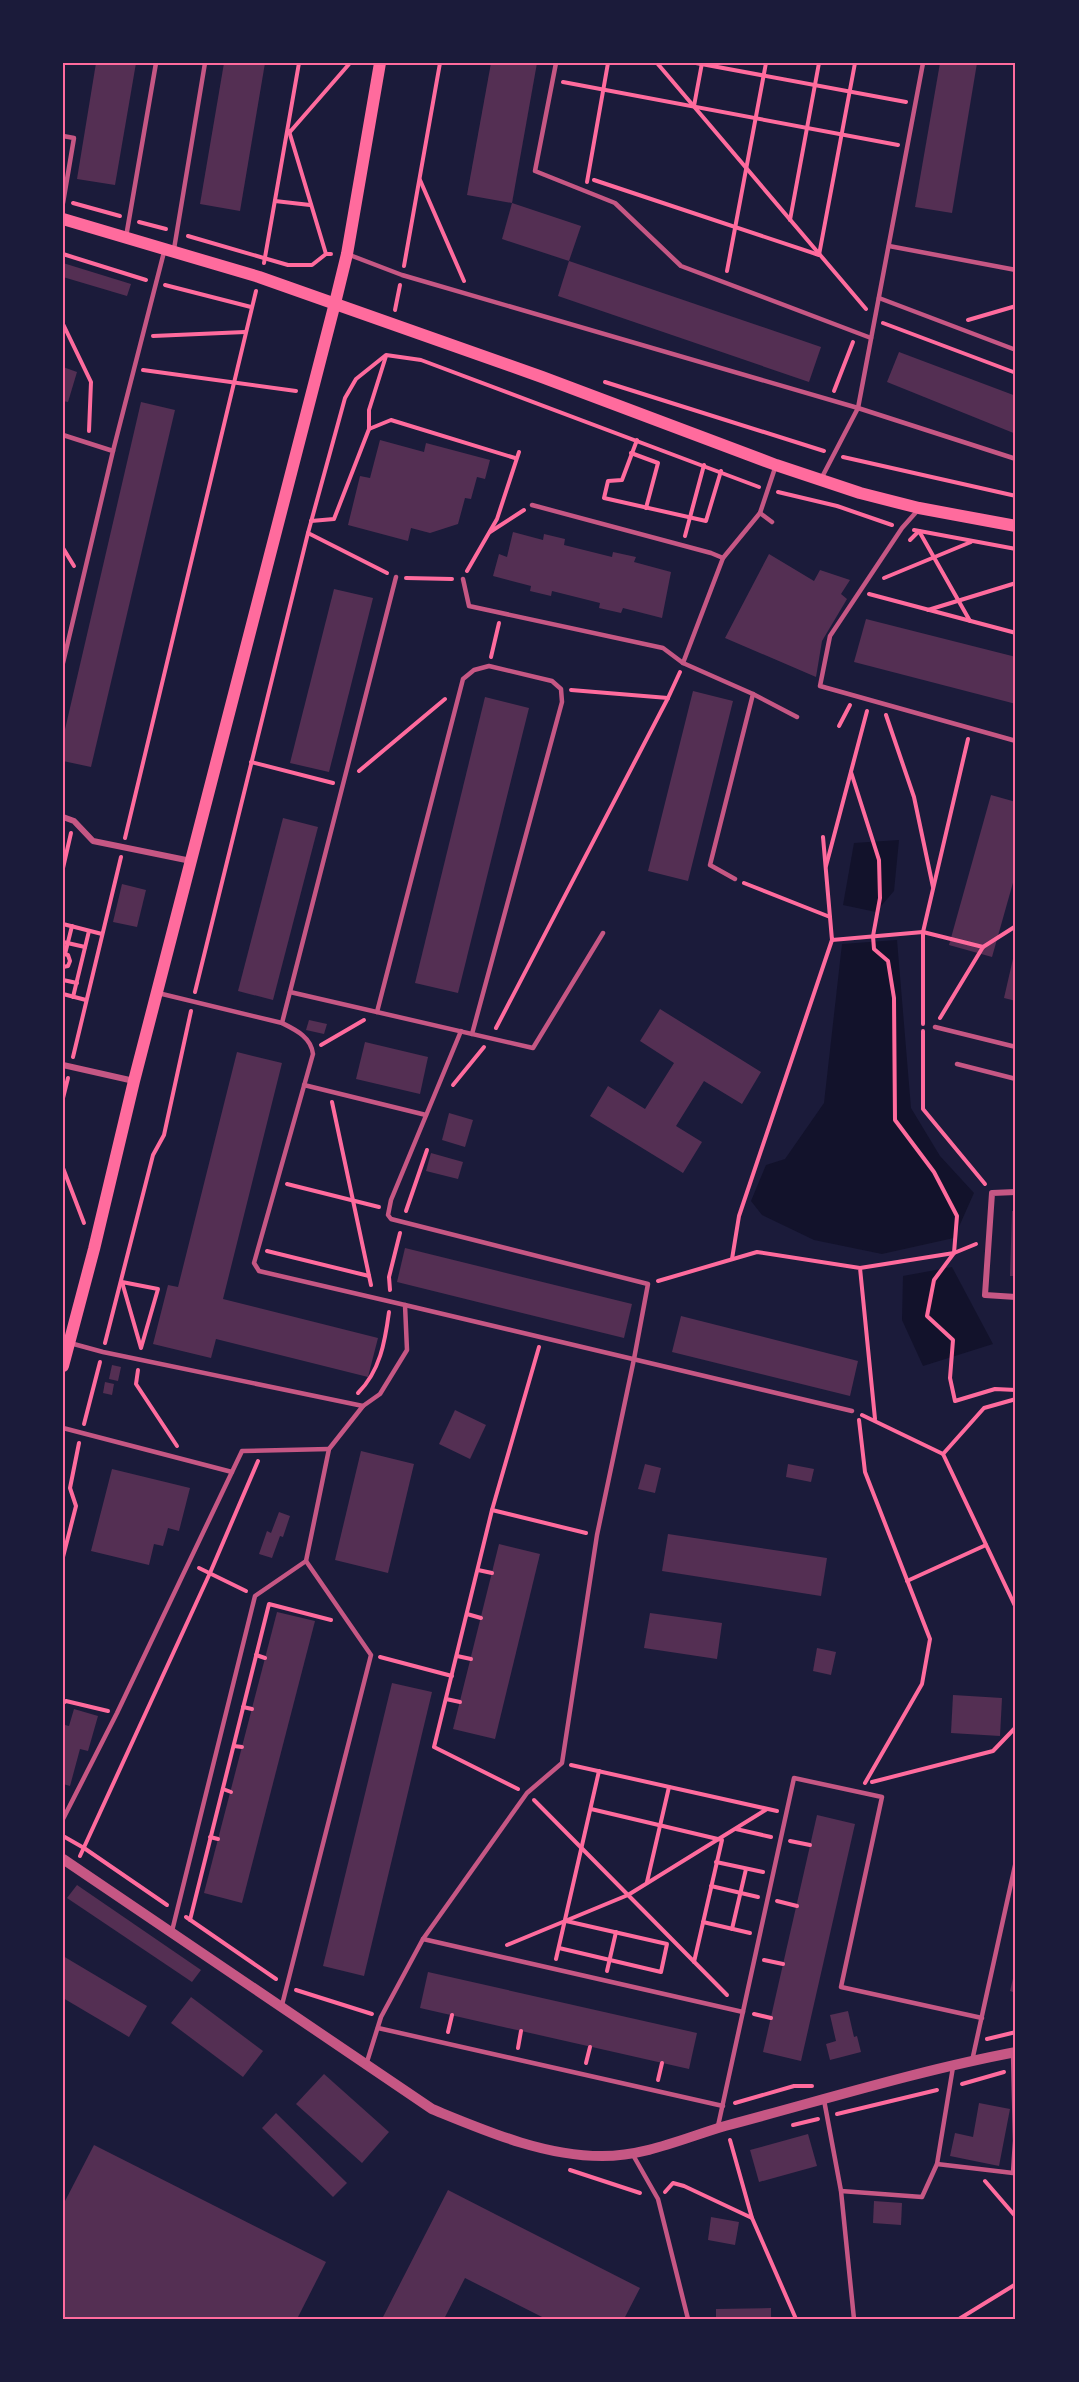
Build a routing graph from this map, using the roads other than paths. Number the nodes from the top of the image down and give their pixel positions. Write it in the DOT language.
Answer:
graph roads {
  1 [pos="156,63"];
  2 [pos="205,63"];
  3 [pos="380,63"];
  4 [pos="555,63"];
  5 [pos="923,63"];
  6 [pos="63,136"];
  7 [pos="63,202"];
  8 [pos="63,219"];
  9 [pos="126,237"];
  10 [pos="889,246"];
  11 [pos="169,250"];
  12 [pos="347,254"];
  13 [pos="1016,270"];
  14 [pos="879,298"];
  15 [pos="335,303"];
  16 [pos="871,338"];
  17 [pos="1016,350"];
  18 [pos="858,408"];
  19 [pos="63,435"];
  20 [pos="112,451"];
  21 [pos="1016,459"];
  22 [pos="776,465"];
  23 [pos="821,479"];
  24 [pos="532,505"];
  25 [pos="919,508"];
  26 [pos="760,513"];
  27 [pos="772,522"];
  28 [pos="1016,526"];
  29 [pos="723,558"];
  30 [pos="396,577"];
  31 [pos="463,579"];
  32 [pos="63,663"];
  33 [pos="684,663"];
  34 [pos="753,694"];
  35 [pos="797,717"];
  36 [pos="1016,741"];
  37 [pos="63,818"];
  38 [pos="191,861"];
  39 [pos="735,879"];
  40 [pos="603,933"];
  41 [pos="290,992"];
  42 [pos="158,993"];
  43 [pos="377,1012"];
  44 [pos="282,1023"];
  45 [pos="934,1027"];
  46 [pos="461,1031"];
  47 [pos="472,1034"];
  48 [pos="1016,1047"];
  49 [pos="957,1064"];
  50 [pos="67,1066"];
  51 [pos="1016,1079"];
  52 [pos="134,1081"];
  53 [pos="304,1085"];
  54 [pos="426,1115"];
  55 [pos="1016,1192"];
  56 [pos="1016,1297"];
  57 [pos="405,1305"];
  58 [pos="71,1336"];
  59 [pos="634,1359"];
  60 [pos="63,1366"];
  61 [pos="363,1406"];
  62 [pos="852,1411"];
  63 [pos="63,1428"];
  64 [pos="329,1449"];
  65 [pos="232,1472"];
  66 [pos="306,1561"];
  67 [pos="63,1819"];
  68 [pos="63,1859"];
  69 [pos="1016,1861"];
  70 [pos="172,1934"];
  71 [pos="423,1939"];
  72 [pos="282,2008"];
  73 [pos="743,2012"];
  74 [pos="982,2018"];
  75 [pos="378,2028"];
  76 [pos="1014,2052"];
  77 [pos="972,2061"];
  78 [pos="366,2065"];
  79 [pos="952,2067"];
  80 [pos="824,2100"];
  81 [pos="723,2106"];
  82 [pos="722,2127"];
  83 [pos="1015,2141"];
  84 [pos="633,2155"];
  85 [pos="937,2164"];
  86 [pos="841,2191"];
  87 [pos="688,2319"];
  88 [pos="854,2319"];
  1 -- 9 [label="lane"];
  2 -- 11 [label="lane"];
  3 -- 12 [label="main road"];
  4 -- 16 [label="lane"];
  5 -- 10 [label="lane"];
  6 -- 7 [label="lane"];
  8 -- 9 [label="main road"];
  9 -- 11 [label="main road"];
  10 -- 13 [label="lane"];
  10 -- 14 [label="lane"];
  11 -- 15 [label="main road"];
  11 -- 20 [label="lane"];
  12 -- 15 [label="main road"];
  12 -- 18 [label="lane"];
  14 -- 16 [label="lane"];
  14 -- 17 [label="lane"];
  15 -- 22 [label="main road"];
  15 -- 38 [label="main road"];
  16 -- 18 [label="lane"];
  18 -- 21 [label="lane"];
  18 -- 23 [label="lane"];
  19 -- 20 [label="lane"];
  20 -- 32 [label="lane"];
  22 -- 23 [label="main road"];
  22 -- 26 [label="lane"];
  23 -- 25 [label="main road"];
  24 -- 29 [label="lane"];
  25 -- 28 [label="main road"];
  25 -- 36 [label="lane"];
  26 -- 27 [label="lane"];
  26 -- 29 [label="lane"];
  29 -- 33 [label="lane"];
  30 -- 41 [label="lane"];
  31 -- 33 [label="lane"];
  33 -- 34 [label="lane"];
  34 -- 35 [label="lane"];
  34 -- 39 [label="lane"];
  37 -- 38 [label="street"];
  38 -- 42 [label="main road"];
  40 -- 47 [label="lane"];
  41 -- 43 [label="lane"];
  41 -- 44 [label="lane"];
  42 -- 44 [label="lane"];
  42 -- 52 [label="main road"];
  43 -- 46 [label="lane"];
  43 -- 47 [label="lane"];
  44 -- 53 [label="lane"];
  45 -- 48 [label="lane"];
  46 -- 47 [label="lane"];
  46 -- 54 [label="lane"];
  49 -- 51 [label="lane"];
  50 -- 52 [label="street"];
  52 -- 58 [label="main road"];
  53 -- 54 [label="lane"];
  53 -- 57 [label="lane"];
  54 -- 59 [label="lane"];
  55 -- 56 [label="street"];
  57 -- 59 [label="lane"];
  57 -- 61 [label="lane"];
  58 -- 60 [label="main road"];
  58 -- 61 [label="lane"];
  59 -- 62 [label="lane"];
  59 -- 71 [label="lane"];
  61 -- 64 [label="lane"];
  63 -- 65 [label="lane"];
  64 -- 65 [label="lane"];
  64 -- 66 [label="lane"];
  65 -- 67 [label="lane"];
  66 -- 70 [label="lane"];
  66 -- 72 [label="lane"];
  68 -- 70 [label="street"];
  69 -- 74 [label="lane"];
  70 -- 72 [label="street"];
  71 -- 73 [label="lane"];
  71 -- 75 [label="lane"];
  72 -- 78 [label="street"];
  73 -- 74 [label="lane"];
  73 -- 81 [label="lane"];
  74 -- 77 [label="lane"];
  75 -- 78 [label="lane"];
  75 -- 81 [label="lane"];
  76 -- 77 [label="street"];
  76 -- 83 [label="lane"];
  77 -- 79 [label="street"];
  78 -- 84 [label="street"];
  79 -- 80 [label="street"];
  79 -- 85 [label="lane"];
  80 -- 82 [label="street"];
  80 -- 86 [label="lane"];
  81 -- 82 [label="lane"];
  82 -- 84 [label="street"];
  83 -- 85 [label="lane"];
  84 -- 87 [label="lane"];
  85 -- 86 [label="lane"];
  86 -- 88 [label="lane"];
}
